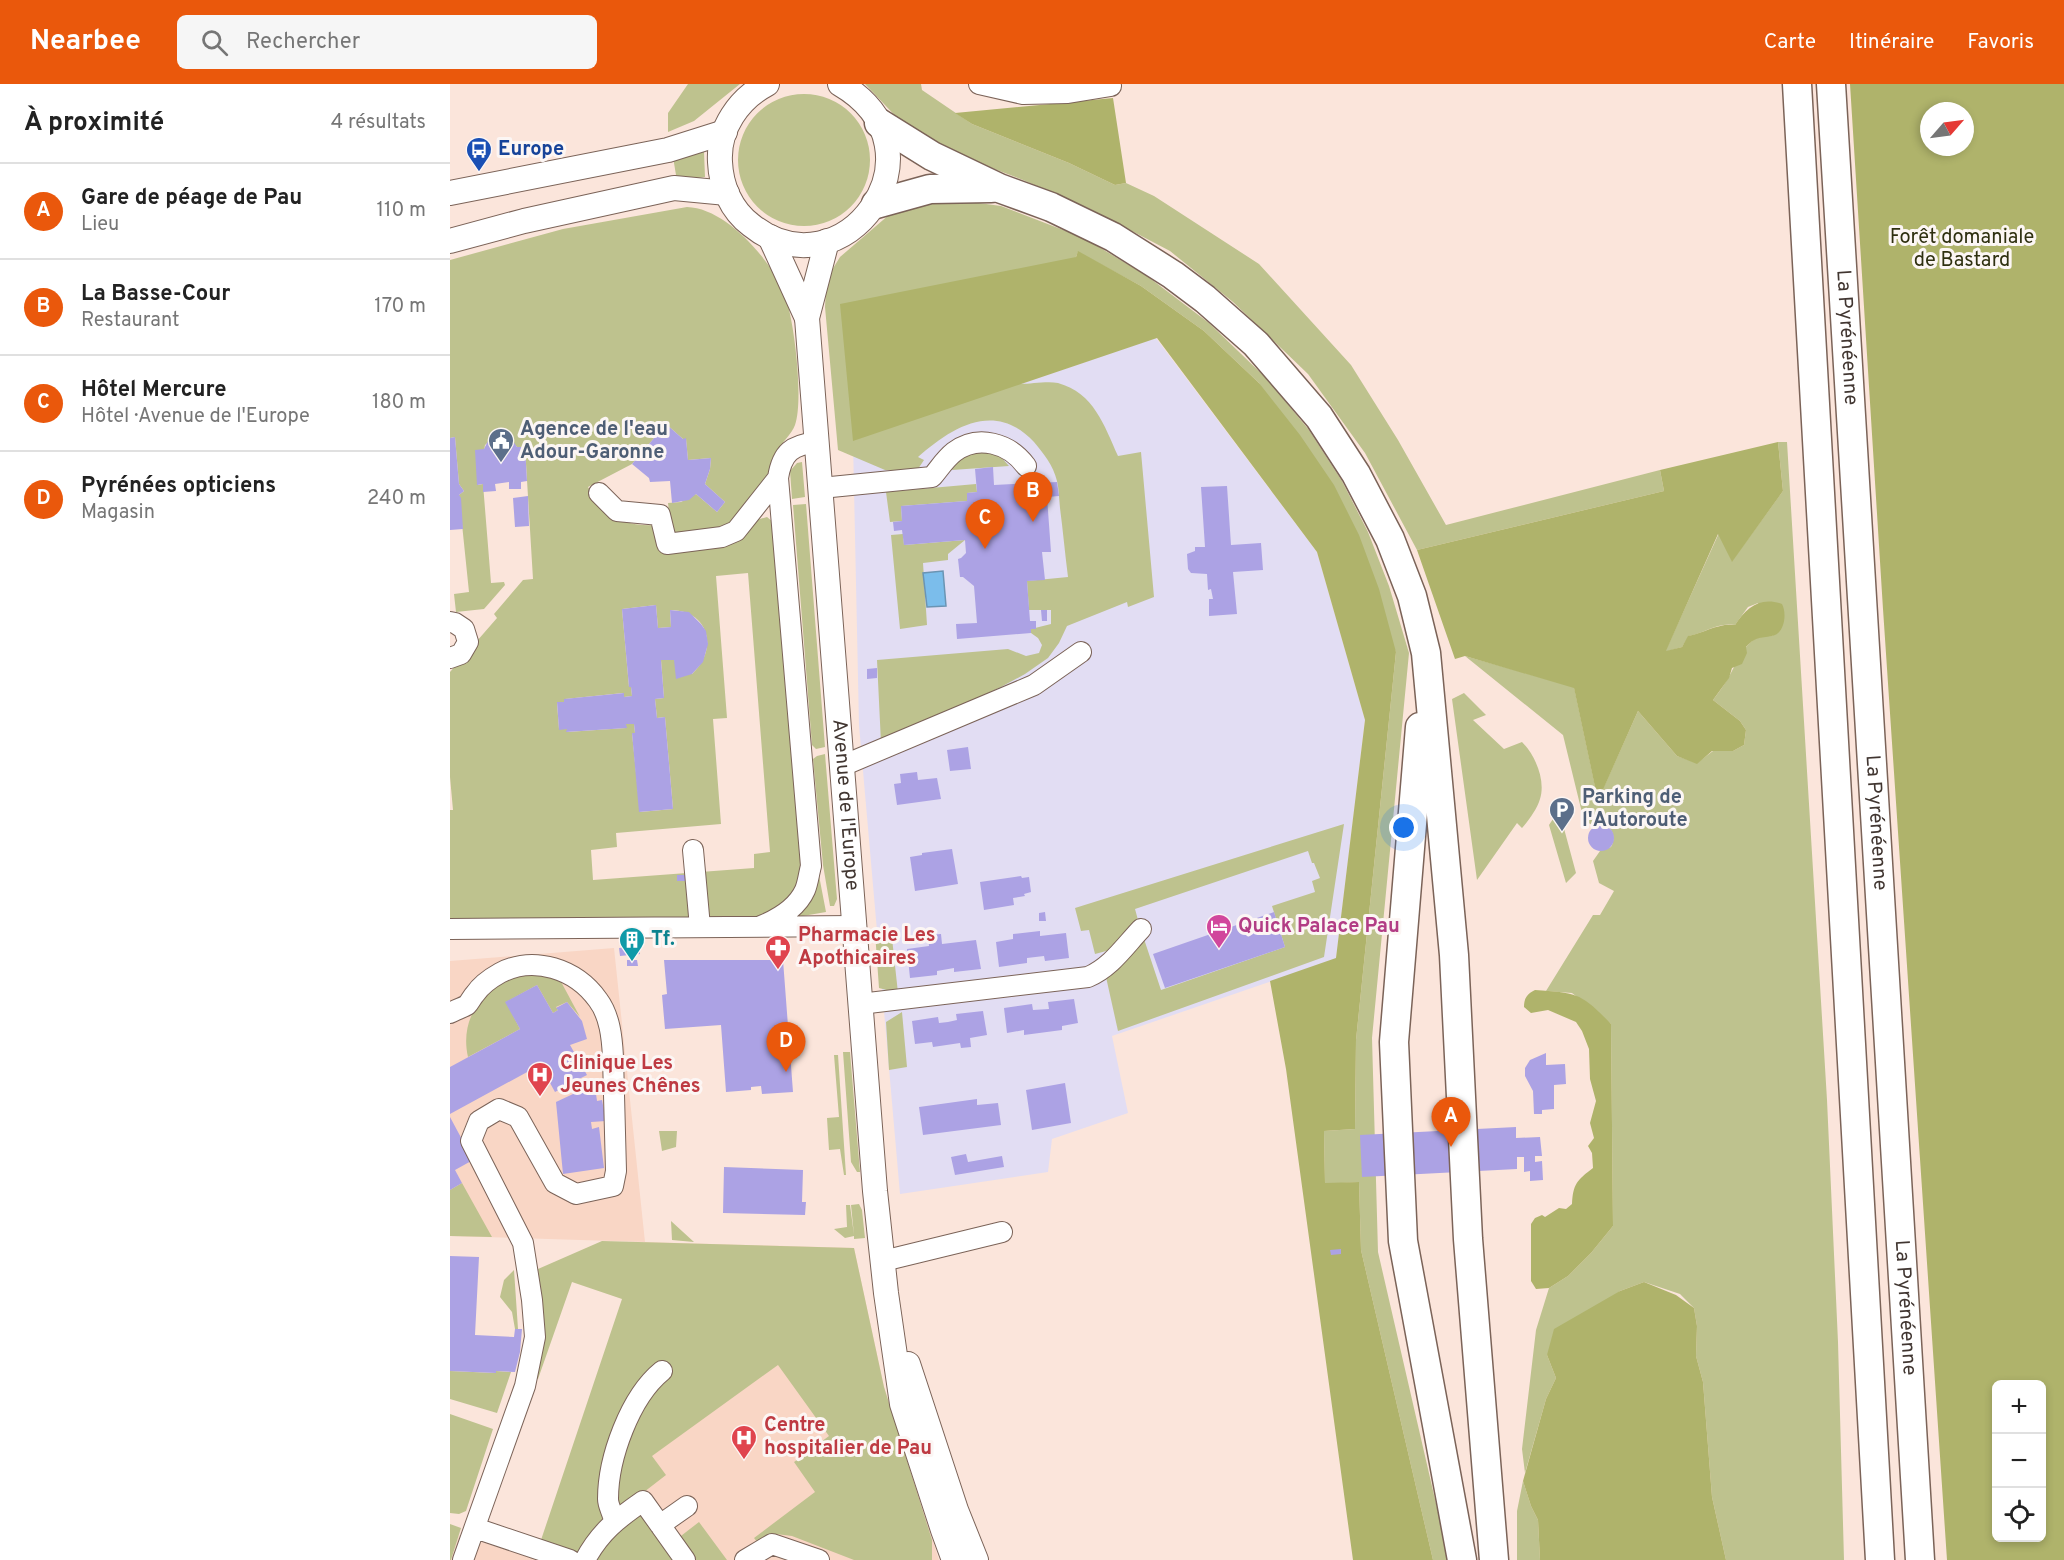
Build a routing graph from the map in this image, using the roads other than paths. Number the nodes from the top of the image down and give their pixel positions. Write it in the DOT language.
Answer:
graph roads {
  1 [pos="766,84"];
  2 [pos="840,84"];
  3 [pos="979,84"];
  4 [pos="1797,84"];
  5 [pos="1831,84"];
  6 [pos="1111,86"];
  7 [pos="879,123"];
  8 [pos="725,132"];
  9 [pos="999,188"];
  10 [pos="450,193"];
  11 [pos="727,193"];
  12 [pos="876,204"];
  13 [pos="770,237"];
  14 [pos="450,241"];
  15 [pos="827,241"];
  16 [pos="807,318"];
  17 [pos="817,442"];
  18 [pos="1026,466"];
  19 [pos="778,478"];
  20 [pos="821,488"];
  21 [pos="599,493"];
  22 [pos="747,520"];
  23 [pos="782,520"];
  24 [pos="450,622"];
  25 [pos="1081,652"];
  26 [pos="1426,653"];
  27 [pos="450,658"];
  28 [pos="842,766"];
  29 [pos="693,850"];
  30 [pos="761,926"];
  31 [pos="854,926"];
  32 [pos="700,927"];
  33 [pos="1141,928"];
  34 [pos="450,929"];
  35 [pos="860,1004"];
  36 [pos="450,1013"];
  37 [pos="1002,1232"];
  38 [pos="883,1261"];
  39 [pos="886,1293"];
  40 [pos="1868,1348"];
  41 [pos="662,1371"];
  42 [pos="687,1506"];
  43 [pos="614,1521"];
  44 [pos="660,1525"];
  45 [pos="475,1528"];
  46 [pos="943,1530"];
  47 [pos="463,1560"];
  48 [pos="570,1560"];
  49 [pos="585,1560"];
  50 [pos="685,1560"];
  51 [pos="745,1560"];
  52 [pos="819,1560"];
  53 [pos="941,1560"];
  54 [pos="954,1560"];
  55 [pos="976,1560"];
  56 [pos="1462,1560"];
  57 [pos="1494,1560"];
  58 [pos="1863,1560"];
  59 [pos="1880,1560"];
  60 [pos="1920,1560"];
  1 -- 8 [label="main road"];
  2 -- 7 [label="main road"];
  3 -- 6 [label="street"];
  4 -- 40 [label="highway, La Pyrénéenne"];
  5 -- 60 [label="highway, La Pyrénéenne"];
  7 -- 9 [label="highway"];
  7 -- 12 [label="main road"];
  8 -- 10 [label="main road"];
  8 -- 11 [label="main road"];
  9 -- 12 [label="highway"];
  9 -- 26 [label="highway"];
  11 -- 13 [label="main road"];
  11 -- 14 [label="main road"];
  12 -- 15 [label="main road"];
  13 -- 15 [label="main road"];
  13 -- 16 [label="main road, Avenue de l'Europe"];
  15 -- 16 [label="main road, Avenue de l'Europe"];
  16 -- 17 [label="main road, Avenue de l'Europe"];
  17 -- 19 [label="street"];
  17 -- 20 [label="main road, Avenue de l'Europe"];
  18 -- 20 [label="street"];
  19 -- 22 [label="street"];
  19 -- 23 [label="street"];
  20 -- 28 [label="main road, Avenue de l'Europe"];
  21 -- 22 [label="street"];
  22 -- 23 [label="street"];
  23 -- 30 [label="street"];
  24 -- 27 [label="street"];
  25 -- 28 [label="street"];
  26 -- 56 [label="highway"];
  26 -- 57 [label="highway"];
  28 -- 31 [label="main road, Avenue de l'Europe"];
  29 -- 32 [label="street"];
  30 -- 31 [label="street"];
  30 -- 32 [label="street"];
  31 -- 35 [label="main road, Avenue de l'Europe"];
  32 -- 34 [label="street"];
  33 -- 35 [label="street"];
  35 -- 38 [label="main road, Avenue de l'Europe"];
  36 -- 45 [label="street"];
  37 -- 38 [label="street"];
  38 -- 39 [label="main road, Avenue de l'Europe"];
  39 -- 46 [label="main road, Avenue de l'Europe"];
  39 -- 55 [label="main road, Avenue de l'Europe"];
  40 -- 58 [label="highway"];
  40 -- 59 [label="highway, La Pyrénéenne"];
  41 -- 43 [label="street"];
  42 -- 44 [label="street"];
  43 -- 44 [label="street"];
  43 -- 49 [label="street"];
  44 -- 50 [label="street"];
  45 -- 47 [label="street"];
  45 -- 48 [label="street"];
  46 -- 53 [label="street"];
  46 -- 54 [label="main road, Avenue de l'Europe"];
  51 -- 52 [label="street"];
}
